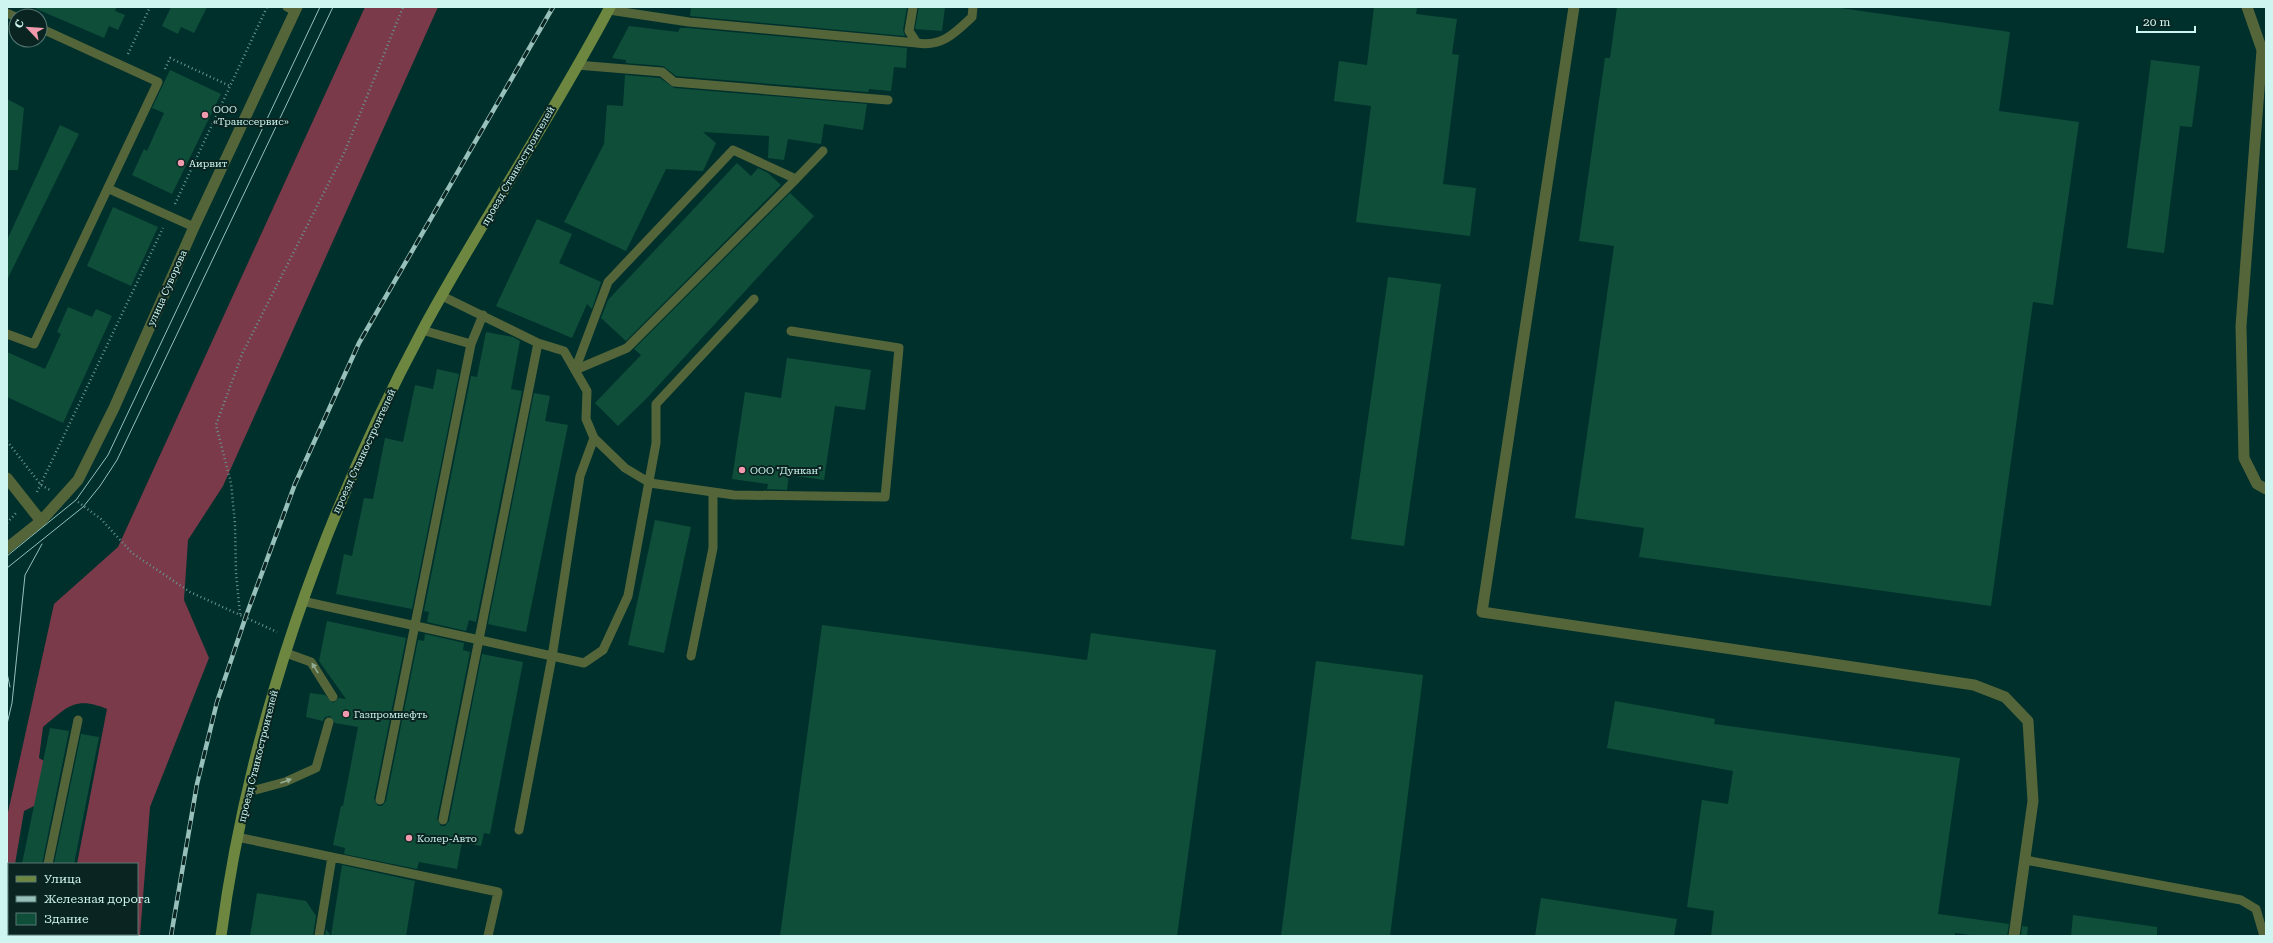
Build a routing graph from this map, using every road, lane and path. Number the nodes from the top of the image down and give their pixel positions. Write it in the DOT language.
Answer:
graph roads {
  1 [pos="150,7"];
  2 [pos="267,7"];
  3 [pos="403,7"];
  4 [pos="913,7"];
  5 [pos="973,7"];
  6 [pos="1574,7"];
  7 [pos="2247,7"];
  8 [pos="293,8"];
  9 [pos="609,8"];
  10 [pos="48,32"];
  11 [pos="917,43"];
  12 [pos="577,65"];
  13 [pos="123,66"];
  14 [pos="158,82"];
  15 [pos="230,86"];
  16 [pos="888,100"];
  17 [pos="823,151"];
  18 [pos="796,179"];
  19 [pos="109,189"];
  20 [pos="169,216"];
  21 [pos="194,227"];
  22 [pos="442,296"];
  23 [pos="754,299"];
  24 [pos="483,315"];
  25 [pos="422,330"];
  26 [pos="791,331"];
  27 [pos="7,334"];
  28 [pos="538,343"];
  29 [pos="471,344"];
  30 [pos="575,370"];
  31 [pos="594,438"];
  32 [pos="7,442"];
  33 [pos="7,478"];
  34 [pos="650,483"];
  35 [pos="40,485"];
  36 [pos="2266,489"];
  37 [pos="713,493"];
  38 [pos="66,496"];
  39 [pos="27,503"];
  40 [pos="8,521"];
  41 [pos="41,521"];
  42 [pos="7,548"];
  43 [pos="302,601"];
  44 [pos="240,614"];
  45 [pos="414,625"];
  46 [pos="291,638"];
  47 [pos="478,639"];
  48 [pos="286,653"];
  49 [pos="691,656"];
  50 [pos="552,657"];
  51 [pos="333,697"];
  52 [pos="78,720"];
  53 [pos="329,722"];
  54 [pos="248,792"];
  55 [pos="380,800"];
  56 [pos="443,820"];
  57 [pos="519,830"];
  58 [pos="237,837"];
  59 [pos="332,857"];
  60 [pos="2025,860"];
  61 [pos="48,863"];
  62 [pos="222,936"];
  63 [pos="319,936"];
  64 [pos="488,936"];
  65 [pos="2014,936"];
  66 [pos="2264,936"];
  1 -- 13 [label="path"];
  2 -- 15 [label="path"];
  3 -- 44 [label="path"];
  4 -- 11 [label="lane"];
  5 -- 11 [label="lane"];
  6 -- 60 [label="street"];
  7 -- 36 [label="street"];
  8 -- 21 [label="street, улица Суворова"];
  9 -- 11 [label="lane"];
  9 -- 12 [label="main road, проезд Станкостроителей"];
  10 -- 13 [label="lane"];
  12 -- 16 [label="lane"];
  12 -- 22 [label="main road, проезд Станкостроителей"];
  13 -- 14 [label="lane"];
  14 -- 15 [label="path"];
  14 -- 19 [label="lane"];
  15 -- 20 [label="path"];
  17 -- 18 [label="lane"];
  18 -- 30 [label="lane"];
  18 -- 30 [label="lane"];
  19 -- 20 [label="lane"];
  19 -- 27 [label="lane"];
  20 -- 21 [label="lane"];
  20 -- 35 [label="path"];
  21 -- 38 [label="street, улица Суворова"];
  22 -- 24 [label="lane"];
  22 -- 25 [label="main road, проезд Станкостроителей"];
  23 -- 34 [label="lane"];
  24 -- 28 [label="lane"];
  24 -- 29 [label="lane"];
  25 -- 29 [label="lane"];
  25 -- 43 [label="main road, проезд Станкостроителей"];
  26 -- 37 [label="lane"];
  28 -- 30 [label="lane"];
  28 -- 47 [label="lane"];
  29 -- 45 [label="lane"];
  30 -- 31 [label="lane"];
  31 -- 34 [label="lane"];
  31 -- 50 [label="lane"];
  32 -- 35 [label="path"];
  33 -- 39 [label="street"];
  34 -- 37 [label="lane"];
  34 -- 50 [label="lane"];
  35 -- 38 [label="path"];
  35 -- 39 [label="path"];
  37 -- 49 [label="lane"];
  38 -- 41 [label="street, улица Суворова"];
  38 -- 44 [label="path"];
  39 -- 40 [label="path"];
  39 -- 41 [label="street"];
  41 -- 42 [label="street, улица Суворова"];
  43 -- 45 [label="lane"];
  43 -- 46 [label="main road, проезд Станкостроителей"];
  44 -- 46 [label="path"];
  45 -- 47 [label="lane"];
  45 -- 55 [label="lane"];
  46 -- 48 [label="main road, проезд Станкостроителей"];
  47 -- 50 [label="lane"];
  47 -- 56 [label="lane"];
  51 -- 48 [label="lane, one-way"];
  48 -- 54 [label="main road, проезд Станкостроителей"];
  50 -- 57 [label="lane"];
  52 -- 61 [label="lane"];
  54 -- 53 [label="lane, one-way"];
  54 -- 58 [label="main road, проезд Станкостроителей"];
  58 -- 59 [label="lane"];
  58 -- 62 [label="main road, проезд Станкостроителей"];
  59 -- 63 [label="lane"];
  59 -- 64 [label="lane"];
  60 -- 65 [label="street"];
  60 -- 66 [label="lane"];
}
